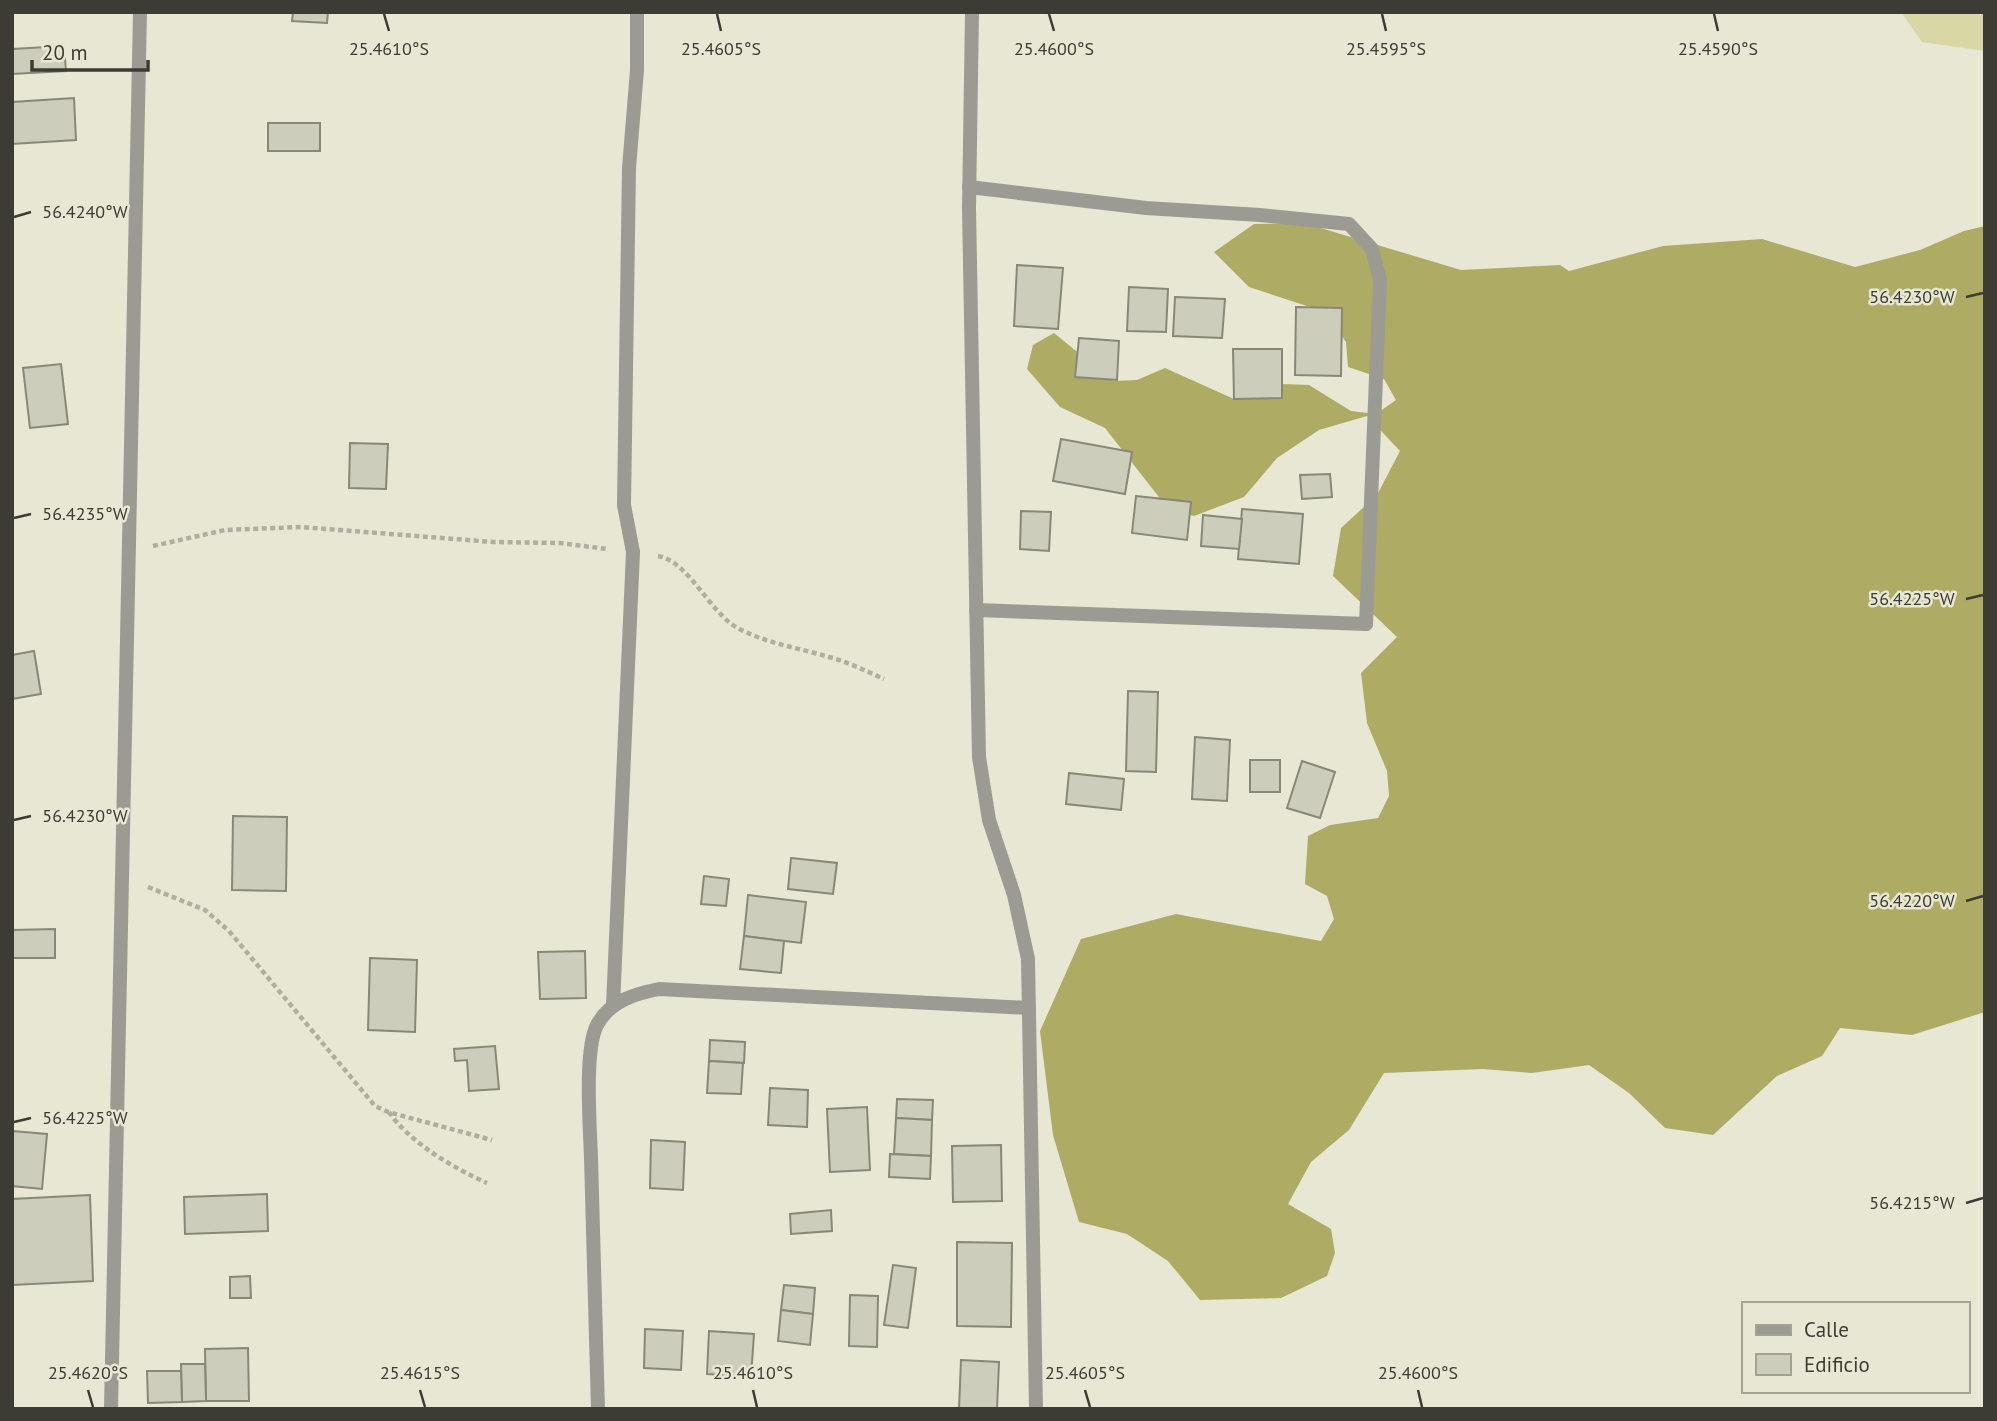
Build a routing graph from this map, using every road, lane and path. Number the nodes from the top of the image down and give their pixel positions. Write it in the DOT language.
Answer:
graph roads {
  1 [pos="140,12"];
  2 [pos="637,12"];
  3 [pos="972,12"];
  4 [pos="969,187"];
  5 [pos="128,551"];
  6 [pos="633,552"];
  7 [pos="976,610"];
  8 [pos="884,679"];
  9 [pos="122,875"];
  10 [pos="613,1006"];
  11 [pos="1029,1008"];
  12 [pos="388,1112"];
  13 [pos="492,1140"];
  14 [pos="487,1183"];
  15 [pos="111,1409"];
  16 [pos="598,1409"];
  17 [pos="1036,1409"];
  1 -- 5 [label="street"];
  2 -- 6 [label="street"];
  3 -- 4 [label="street"];
  4 -- 7 [label="street"];
  4 -- 7 [label="street"];
  5 -- 6 [label="path"];
  5 -- 9 [label="street"];
  6 -- 8 [label="path"];
  6 -- 10 [label="street"];
  7 -- 11 [label="street"];
  9 -- 12 [label="path"];
  9 -- 15 [label="street"];
  10 -- 11 [label="street"];
  10 -- 16 [label="street"];
  11 -- 17 [label="street"];
  12 -- 13 [label="path"];
  12 -- 14 [label="path"];
}
